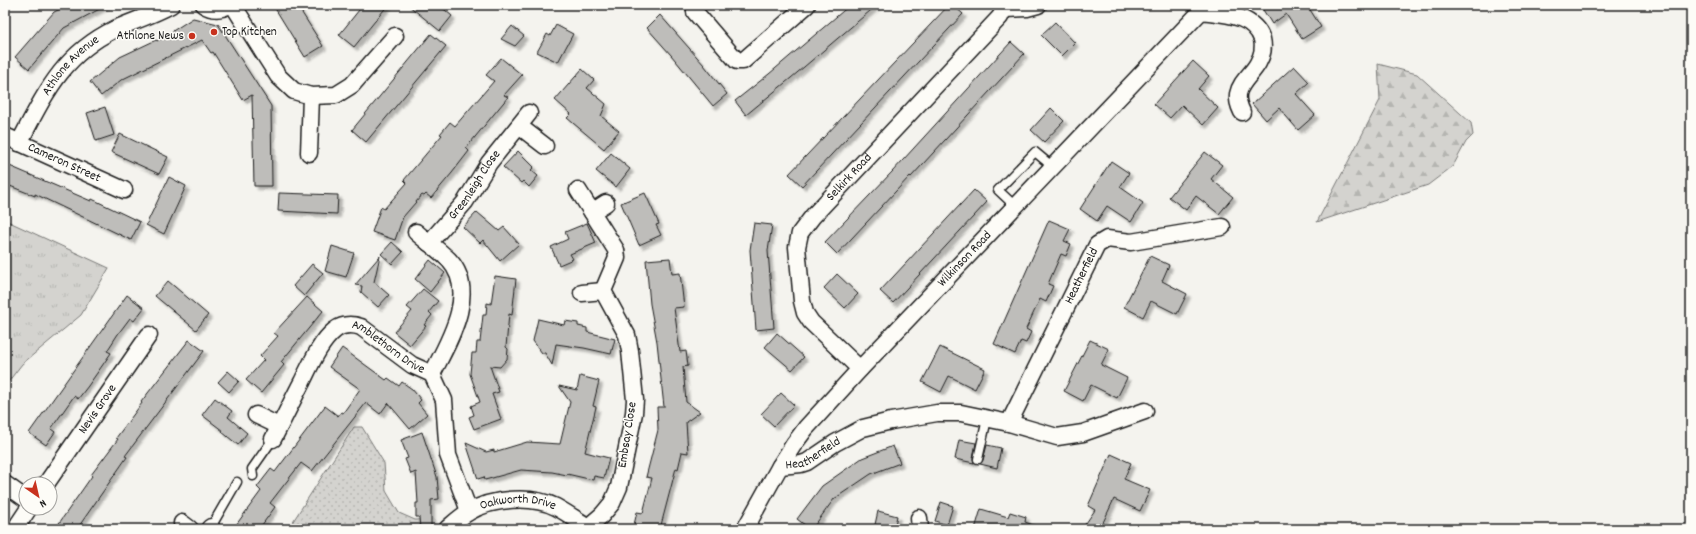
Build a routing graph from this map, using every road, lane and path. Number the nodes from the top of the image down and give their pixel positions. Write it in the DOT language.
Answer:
graph roads {
  1 [pos="171,5"];
  2 [pos="204,5"];
  3 [pos="229,5"];
  4 [pos="233,5"];
  5 [pos="695,5"];
  6 [pos="807,5"];
  7 [pos="1038,5"];
  8 [pos="1005,7"];
  9 [pos="1204,8"];
  10 [pos="395,36"];
  11 [pos="311,96"];
  12 [pos="1242,112"];
  13 [pos="529,113"];
  14 [pos="519,126"];
  15 [pos="5,136"];
  16 [pos="19,143"];
  17 [pos="545,146"];
  18 [pos="309,153"];
  19 [pos="1052,167"];
  20 [pos="124,190"];
  21 [pos="578,190"];
  22 [pos="606,203"];
  23 [pos="1015,206"];
  24 [pos="592,212"];
  25 [pos="1222,227"];
  26 [pos="416,232"];
  27 [pos="428,243"];
  28 [pos="603,291"];
  29 [pos="582,293"];
  30 [pos="149,335"];
  31 [pos="860,368"];
  32 [pos="432,374"];
  33 [pos="1145,411"];
  34 [pos="256,415"];
  35 [pos="987,419"];
  36 [pos="1009,423"];
  37 [pos="276,433"];
  38 [pos="978,459"];
  39 [pos="780,466"];
  40 [pos="52,476"];
  41 [pos="253,476"];
  42 [pos="237,482"];
  43 [pos="5,484"];
  44 [pos="18,493"];
  45 [pos="469,511"];
  46 [pos="24,516"];
  47 [pos="210,528"];
  48 [pos="588,528"];
  49 [pos="15,529"];
  50 [pos="447,529"];
  51 [pos="745,529"];
  1 -- 16 [label="street, Athlone Avenue"];
  2 -- 3 [label="street"];
  4 -- 11 [label="street"];
  5 -- 6 [label="street"];
  7 -- 8 [label="street"];
  8 -- 31 [label="street, Selkirk Road"];
  9 -- 12 [label="street"];
  9 -- 19 [label="street, Wilkinson Road"];
  10 -- 11 [label="street"];
  11 -- 18 [label="street"];
  13 -- 14 [label="street, Greenleigh Close"];
  14 -- 17 [label="street"];
  14 -- 27 [label="street, Greenleigh Close"];
  15 -- 16 [label="street, Cameron Street"];
  16 -- 20 [label="street, Cameron Street"];
  19 -- 23 [label="street, Wilkinson Road"];
  19 -- 23 [label="lane"];
  21 -- 24 [label="street"];
  22 -- 24 [label="street"];
  23 -- 31 [label="street, Wilkinson Road"];
  24 -- 28 [label="street"];
  25 -- 36 [label="street, Heatherfield"];
  26 -- 27 [label="street"];
  27 -- 32 [label="street"];
  28 -- 29 [label="street"];
  28 -- 48 [label="street, Embsay Close"];
  30 -- 40 [label="street, Nevis Grove"];
  31 -- 39 [label="street, Wilkinson Road"];
  32 -- 37 [label="street, Amblethorn Drive"];
  32 -- 45 [label="street, Amblethorn Drive"];
  33 -- 36 [label="street, Heatherfield"];
  34 -- 37 [label="street"];
  35 -- 36 [label="street, Heatherfield"];
  35 -- 38 [label="lane"];
  35 -- 39 [label="street, Heatherfield"];
  37 -- 41 [label="lane"];
  39 -- 51 [label="street, Wilkinson Road"];
  42 -- 47 [label="lane"];
  43 -- 44 [label="street"];
  45 -- 48 [label="street, Oakworth Drive"];
  45 -- 50 [label="street, Oakworth Drive"];
  46 -- 49 [label="street"];
}
